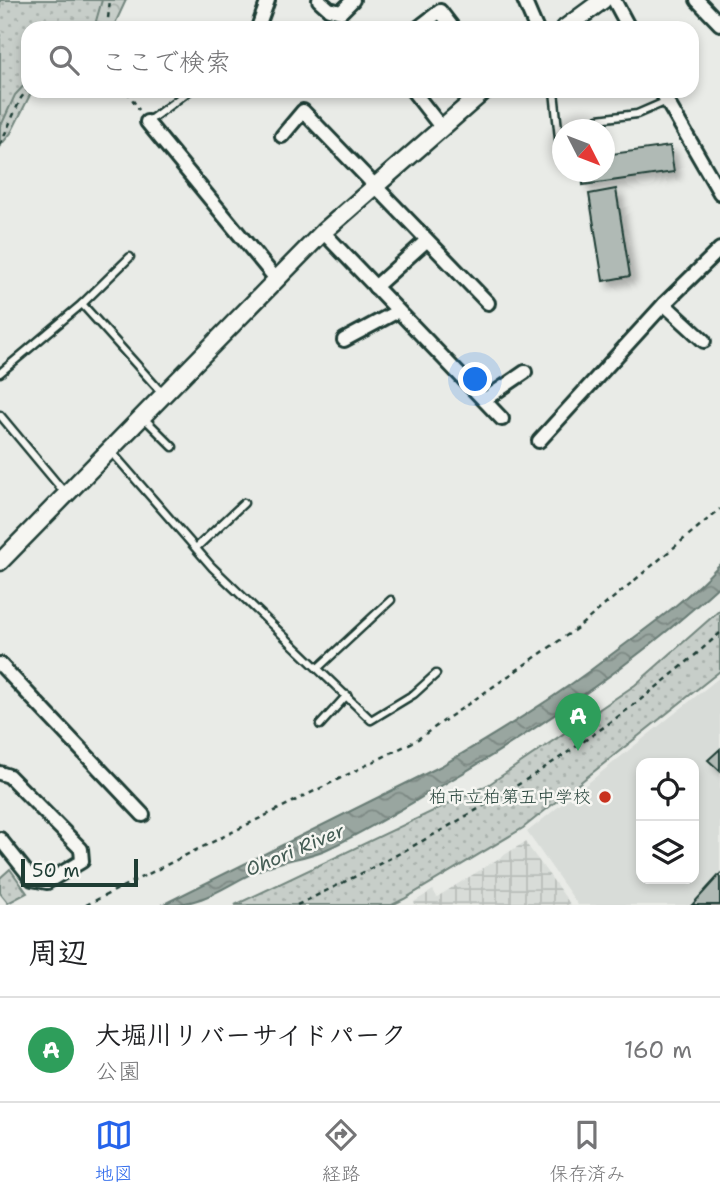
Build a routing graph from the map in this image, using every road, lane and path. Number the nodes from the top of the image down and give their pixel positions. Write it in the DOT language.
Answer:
graph roads {
  1 [pos="110,0"];
  2 [pos="268,0"];
  3 [pos="319,0"];
  4 [pos="353,0"];
  5 [pos="524,0"];
  6 [pos="603,0"];
  7 [pos="614,0"];
  8 [pos="697,0"];
  9 [pos="108,21"];
  10 [pos="262,21"];
  11 [pos="427,21"];
  12 [pos="447,21"];
  13 [pos="533,21"];
  14 [pos="574,21"];
  15 [pos="625,21"];
  16 [pos="720,24"];
  17 [pos="24,98"];
  18 [pos="131,98"];
  19 [pos="179,98"];
  20 [pos="418,98"];
  21 [pos="476,98"];
  22 [pos="555,98"];
  23 [pos="661,98"];
  24 [pos="665,98"];
  25 [pos="557,119"];
  26 [pos="597,119"];
  27 [pos="146,122"];
  28 [pos="441,127"];
  29 [pos="282,136"];
  30 [pos="0,145"];
  31 [pos="376,185"];
  32 [pos="720,193"];
  33 [pos="323,232"];
  34 [pos="426,241"];
  35 [pos="720,249"];
  36 [pos="130,257"];
  37 [pos="276,279"];
  38 [pos="375,286"];
  39 [pos="488,303"];
  40 [pos="82,304"];
  41 [pos="664,304"];
  42 [pos="398,311"];
  43 [pos="344,340"];
  44 [pos="704,341"];
  45 [pos="525,372"];
  46 [pos="0,373"];
  47 [pos="163,395"];
  48 [pos="484,400"];
  49 [pos="0,415"];
  50 [pos="143,417"];
  51 [pos="502,419"];
  52 [pos="539,441"];
  53 [pos="173,447"];
  54 [pos="110,450"];
  55 [pos="66,495"];
  56 [pos="244,503"];
  57 [pos="720,509"];
  58 [pos="197,547"];
  59 [pos="0,562"];
  60 [pos="391,600"];
  61 [pos="720,633"];
  62 [pos="0,664"];
  63 [pos="319,667"];
  64 [pos="436,674"];
  65 [pos="347,695"];
  66 [pos="320,725"];
  67 [pos="0,773"];
  68 [pos="143,814"];
  69 [pos="0,839"];
  70 [pos="86,905"];
  71 [pos="297,905"];
  1 -- 9 [label="path"];
  2 -- 10 [label="street"];
  3 -- 4 [label="street"];
  5 -- 13 [label="street"];
  6 -- 14 [label="street"];
  7 -- 15 [label="street"];
  8 -- 16 [label="street"];
  11 -- 12 [label="street"];
  17 -- 30 [label="path"];
  18 -- 27 [label="path"];
  19 -- 27 [label="lane"];
  20 -- 28 [label="street"];
  21 -- 28 [label="street"];
  22 -- 25 [label="lane"];
  23 -- 26 [label="lane"];
  24 -- 32 [label="street"];
  27 -- 37 [label="street"];
  28 -- 31 [label="street"];
  29 -- 31 [label="street"];
  31 -- 33 [label="street"];
  31 -- 34 [label="street"];
  33 -- 37 [label="street"];
  33 -- 38 [label="street"];
  34 -- 38 [label="street"];
  34 -- 39 [label="street"];
  35 -- 41 [label="street"];
  36 -- 40 [label="lane"];
  37 -- 47 [label="street"];
  38 -- 42 [label="street"];
  40 -- 46 [label="lane"];
  40 -- 47 [label="lane"];
  41 -- 44 [label="street"];
  41 -- 52 [label="street"];
  42 -- 43 [label="street"];
  42 -- 48 [label="street"];
  45 -- 48 [label="street"];
  47 -- 50 [label="street"];
  48 -- 51 [label="street"];
  49 -- 55 [label="lane"];
  50 -- 53 [label="lane"];
  50 -- 54 [label="street"];
  54 -- 55 [label="street"];
  54 -- 58 [label="lane"];
  55 -- 59 [label="street"];
  56 -- 58 [label="lane"];
  57 -- 70 [label="path"];
  58 -- 63 [label="lane"];
  60 -- 63 [label="lane"];
  61 -- 71 [label="path"];
  62 -- 68 [label="street"];
  63 -- 65 [label="lane"];
  64 -- 65 [label="lane"];
  65 -- 66 [label="lane"];
  67 -- 69 [label="street"];
}
